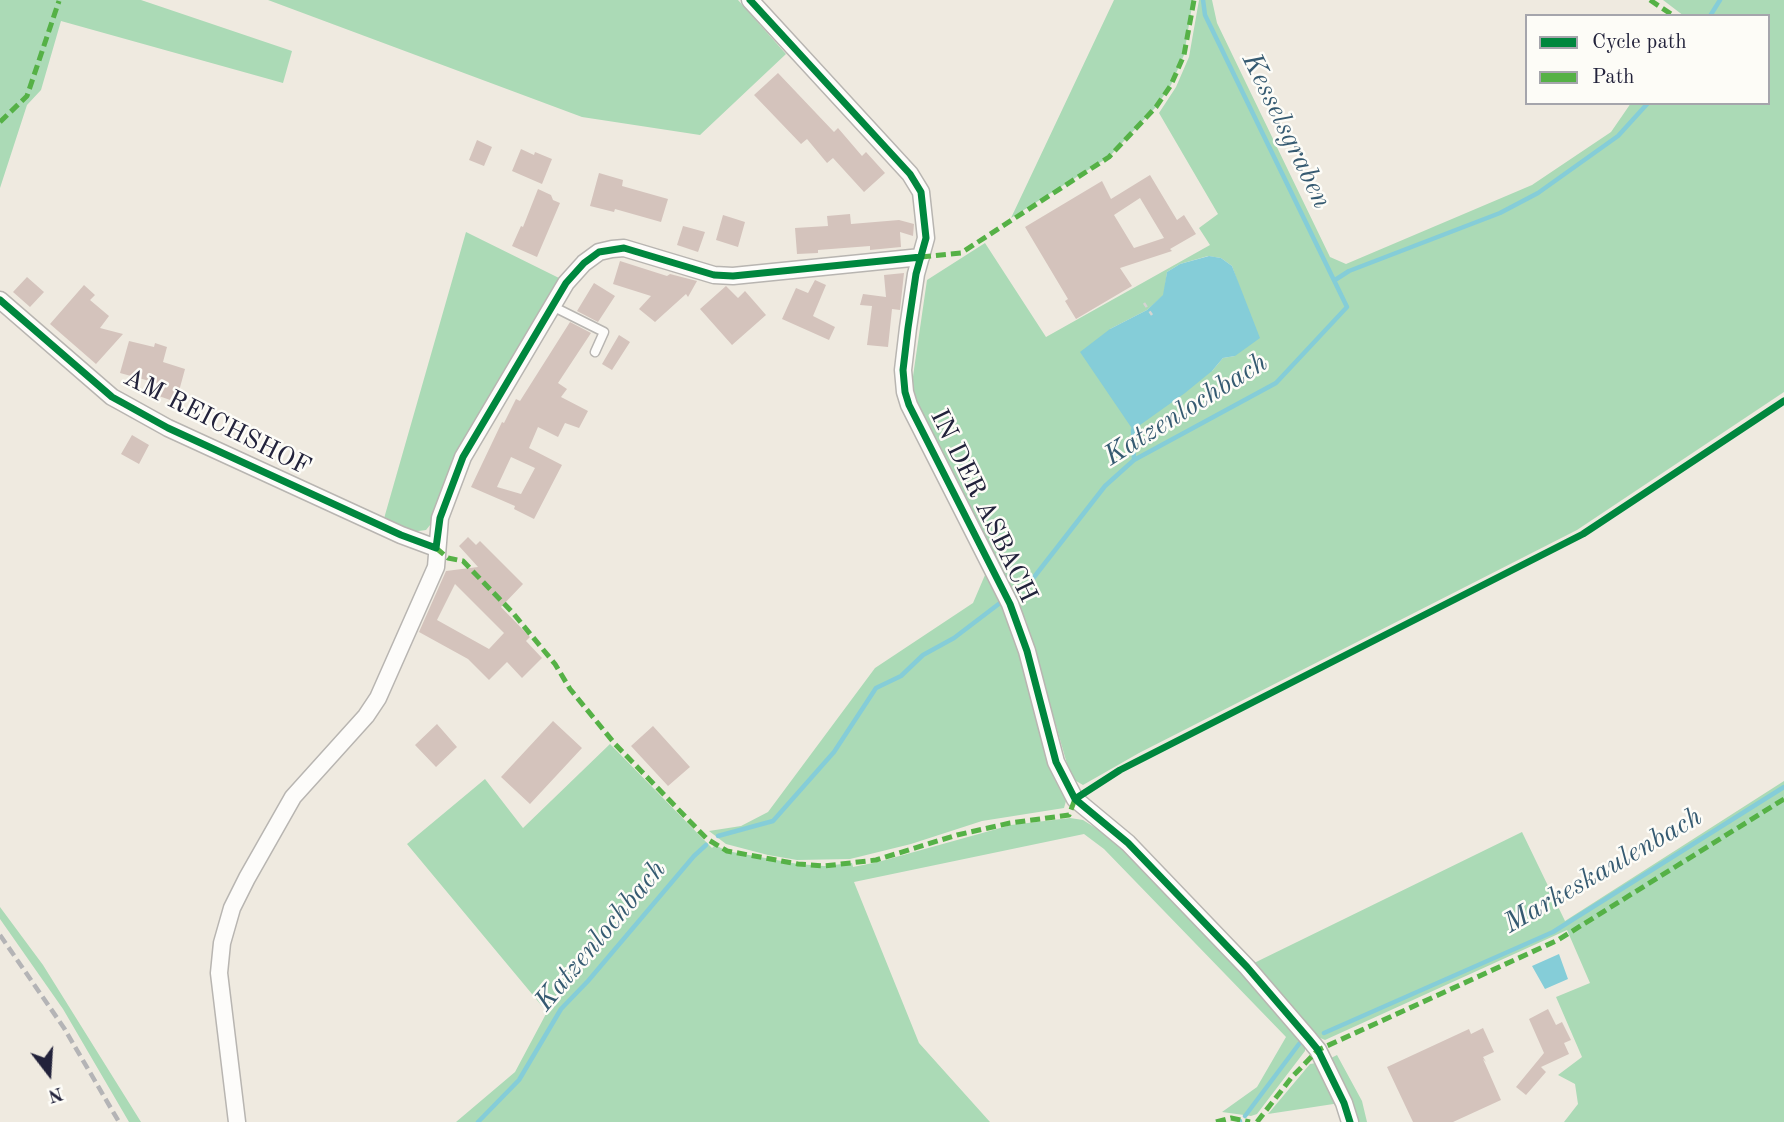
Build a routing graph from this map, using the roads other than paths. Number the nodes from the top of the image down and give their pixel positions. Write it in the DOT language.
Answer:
graph roads {
  1 [pos="750,0"];
  2 [pos="920,257"];
  3 [pos="0,300"];
  4 [pos="552,306"];
  5 [pos="595,352"];
  6 [pos="436,548"];
  7 [pos="237,1122"];
  8 [pos="1350,1122"];
  1 -- 2 [label="street, IN DER ASBACH"];
  2 -- 4 [label="street"];
  2 -- 8 [label="street, IN DER ASBACH"];
  3 -- 6 [label="street, AM REICHSHOF"];
  4 -- 5 [label="lane"];
  4 -- 6 [label="street"];
  6 -- 7 [label="street"];
}
